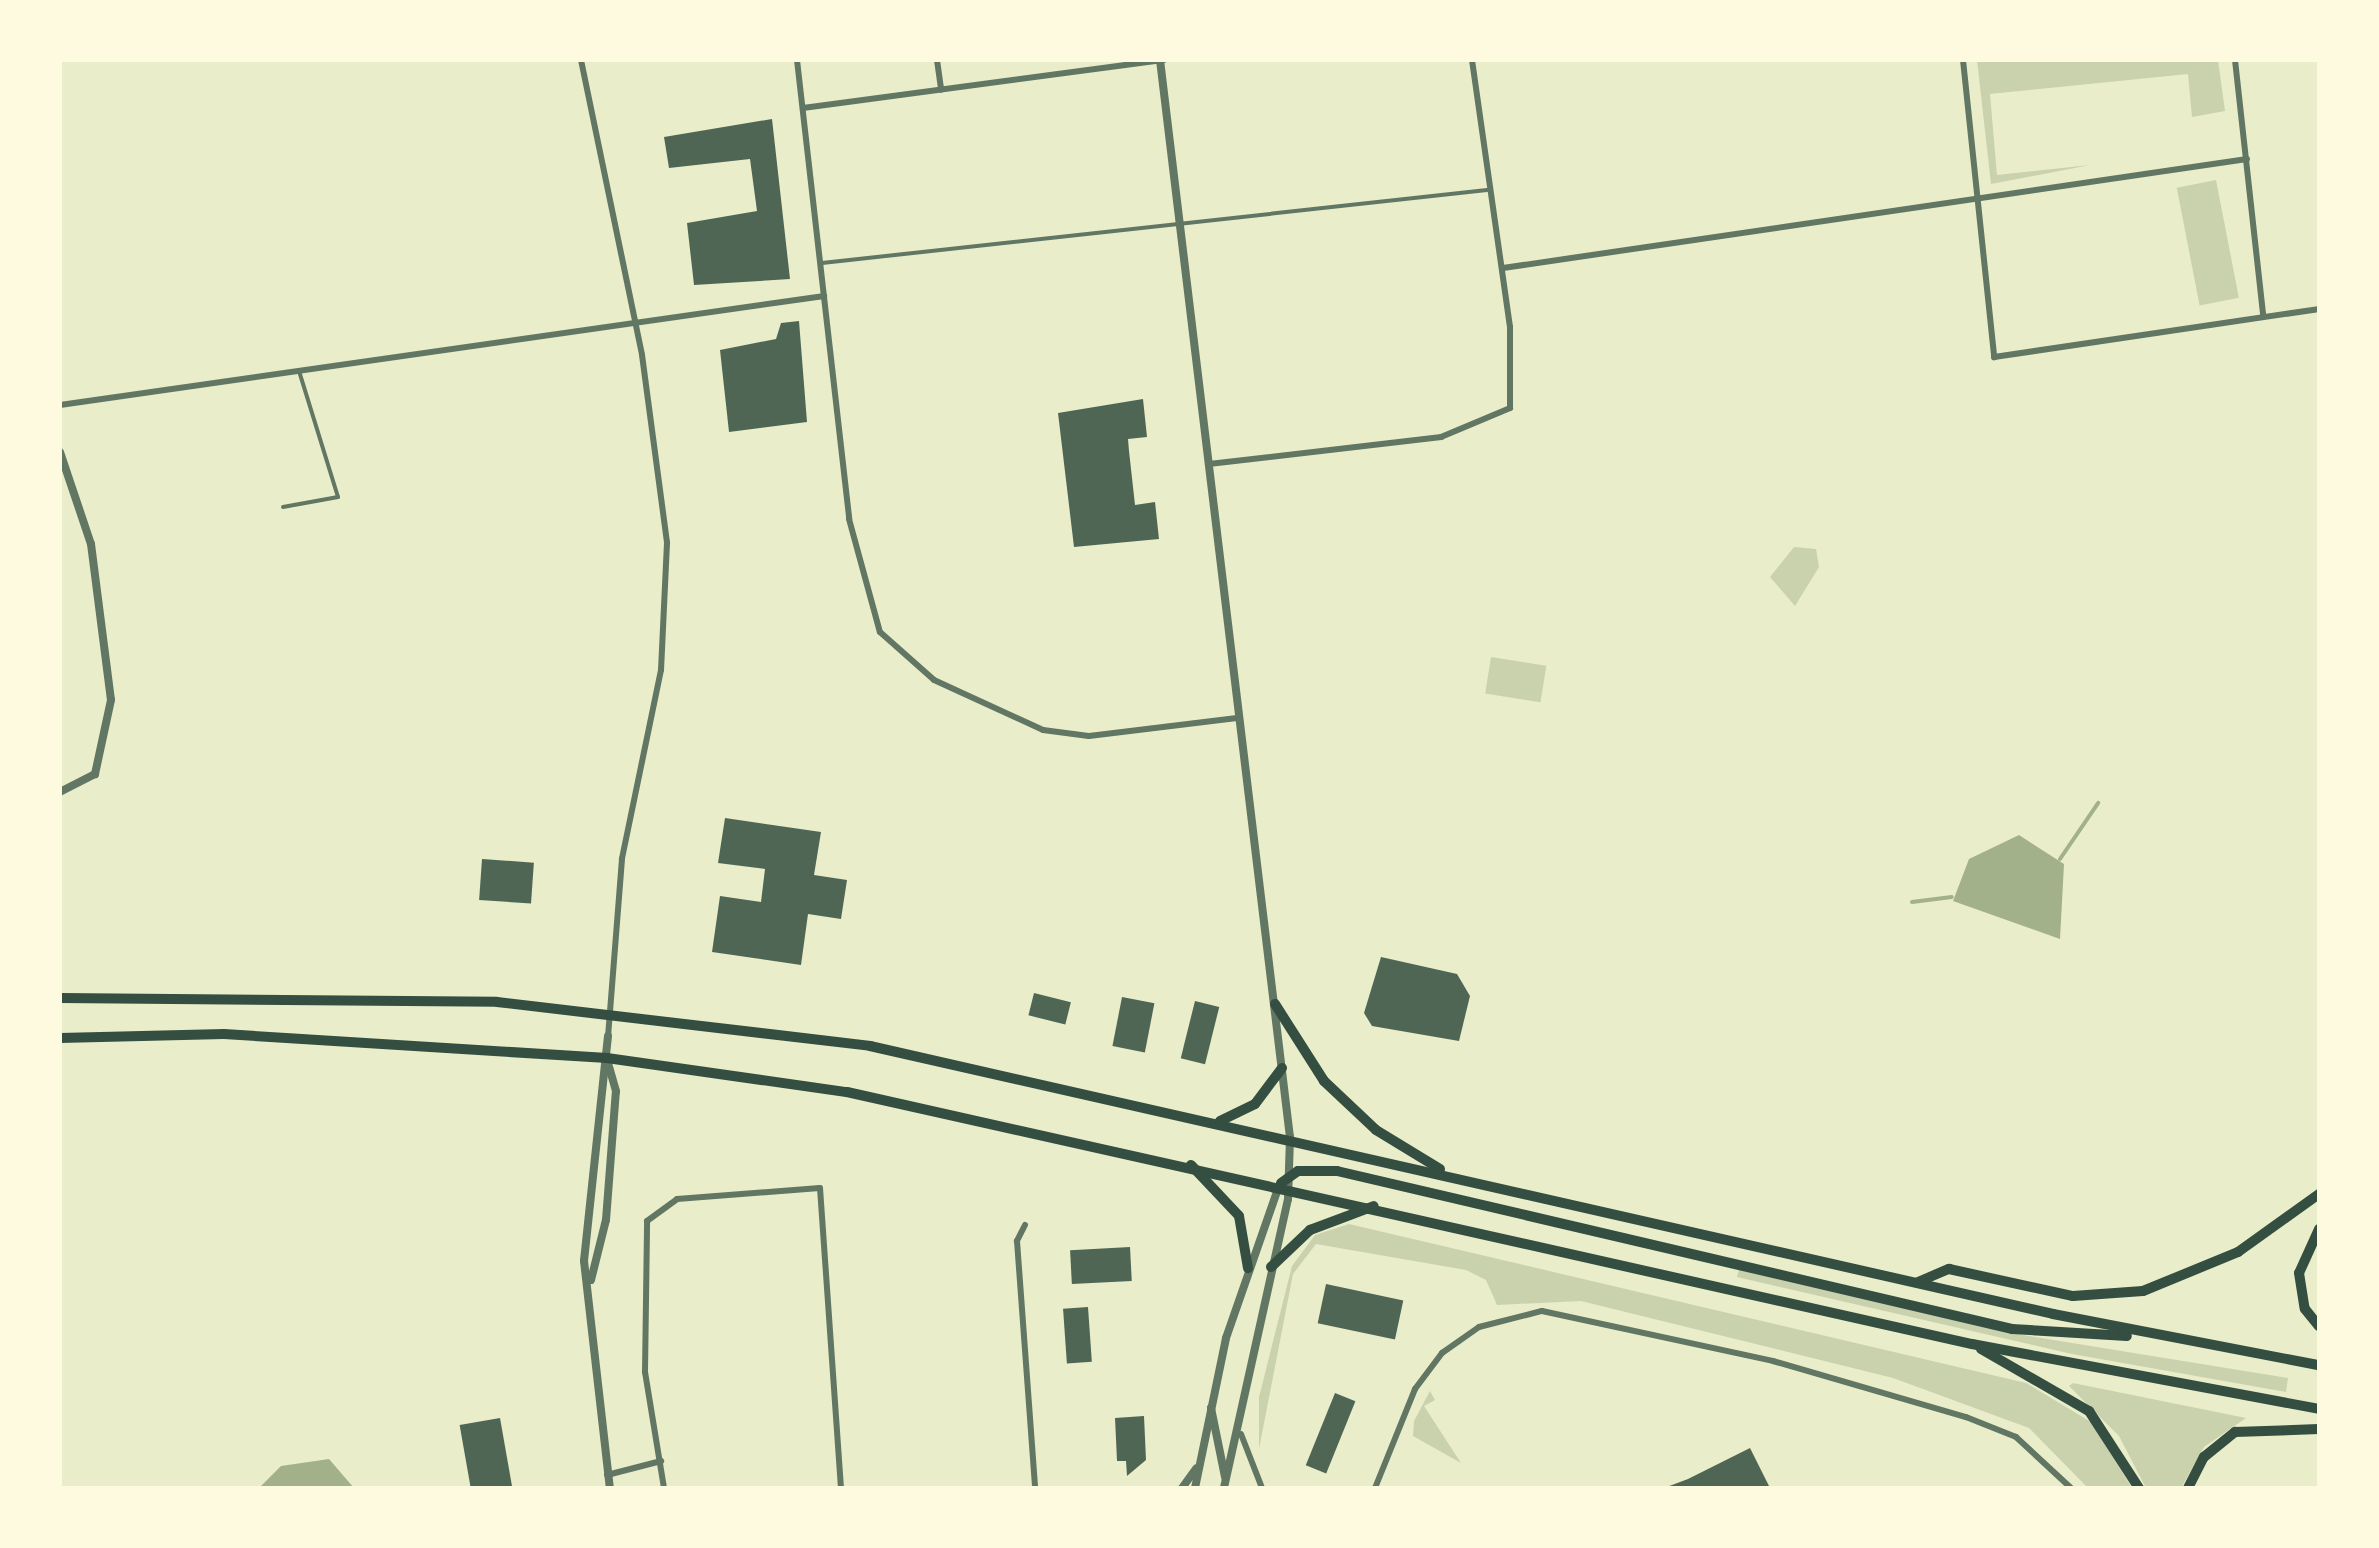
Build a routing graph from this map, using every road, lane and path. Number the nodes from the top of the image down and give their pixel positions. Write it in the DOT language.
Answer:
graph roads {
  1 [pos="582,60"];
  2 [pos="798,60"];
  3 [pos="937,60"];
  4 [pos="1162,60"];
  5 [pos="1472,60"];
  6 [pos="1963,60"];
  7 [pos="2234,60"];
  8 [pos="940,90"];
  9 [pos="803,108"];
  10 [pos="2246,159"];
  11 [pos="1487,190"];
  12 [pos="1978,200"];
  13 [pos="1180,222"];
  14 [pos="822,263"];
  15 [pos="1503,268"];
  16 [pos="824,296"];
  17 [pos="2319,309"];
  18 [pos="2264,315"];
  19 [pos="635,324"];
  20 [pos="299,371"];
  21 [pos="60,405"];
  22 [pos="60,452"];
  23 [pos="1209,464"];
  24 [pos="283,507"];
  25 [pos="1237,718"];
  26 [pos="60,792"];
  27 [pos="60,998"];
  28 [pos="1275,1004"];
  29 [pos="609,1012"];
  30 [pos="608,1036"];
  31 [pos="60,1038"];
  32 [pos="607,1058"];
  33 [pos="1282,1068"];
  34 [pos="1220,1121"];
  35 [pos="1290,1136"];
  36 [pos="1190,1164"];
  37 [pos="1444,1173"];
  38 [pos="1282,1183"];
  39 [pos="2319,1194"];
  40 [pos="1376,1206"];
  41 [pos="1026,1225"];
  42 [pos="2319,1228"];
  43 [pos="1271,1267"];
  44 [pos="1248,1268"];
  45 [pos="591,1280"];
  46 [pos="1918,1282"];
  47 [pos="2319,1326"];
  48 [pos="2168,1338"];
  49 [pos="1972,1344"];
  50 [pos="2319,1365"];
  51 [pos="1210,1398"];
  52 [pos="2319,1409"];
  53 [pos="2319,1429"];
  54 [pos="1241,1434"];
  55 [pos="661,1461"];
  56 [pos="1199,1466"];
  57 [pos="607,1475"];
  58 [pos="1226,1486"];
  59 [pos="610,1488"];
  60 [pos="664,1488"];
  61 [pos="841,1488"];
  62 [pos="1035,1488"];
  63 [pos="1182,1488"];
  64 [pos="1195,1488"];
  65 [pos="1262,1488"];
  66 [pos="1375,1488"];
  67 [pos="2071,1488"];
  68 [pos="2139,1488"];
  69 [pos="2188,1488"];
  1 -- 19 [label="street"];
  2 -- 9 [label="street"];
  3 -- 8 [label="street"];
  4 -- 8 [label="street"];
  4 -- 13 [label="street"];
  5 -- 11 [label="street"];
  6 -- 12 [label="street"];
  7 -- 10 [label="street"];
  8 -- 9 [label="street"];
  9 -- 14 [label="street"];
  10 -- 12 [label="street"];
  10 -- 18 [label="street"];
  11 -- 13 [label="lane"];
  11 -- 15 [label="street"];
  12 -- 15 [label="street"];
  12 -- 18 [label="street"];
  13 -- 14 [label="lane"];
  13 -- 23 [label="street"];
  14 -- 16 [label="street"];
  15 -- 23 [label="street"];
  16 -- 19 [label="street"];
  16 -- 25 [label="street"];
  17 -- 18 [label="street"];
  19 -- 20 [label="street"];
  19 -- 29 [label="street"];
  20 -- 21 [label="street"];
  20 -- 24 [label="lane"];
  22 -- 26 [label="street"];
  23 -- 25 [label="street"];
  25 -- 28 [label="street"];
  27 -- 29 [label="highway"];
  28 -- 33 [label="street"];
  28 -- 37 [label="highway"];
  29 -- 30 [label="street"];
  29 -- 34 [label="highway"];
  30 -- 32 [label="street"];
  31 -- 32 [label="highway"];
  32 -- 36 [label="highway"];
  32 -- 45 [label="street"];
  32 -- 45 [label="street"];
  33 -- 34 [label="highway"];
  33 -- 35 [label="street"];
  34 -- 35 [label="highway"];
  35 -- 37 [label="highway"];
  35 -- 38 [label="street"];
  36 -- 38 [label="highway"];
  36 -- 44 [label="highway"];
  37 -- 46 [label="highway"];
  38 -- 40 [label="highway"];
  38 -- 43 [label="street"];
  38 -- 44 [label="street"];
  38 -- 48 [label="highway"];
  39 -- 46 [label="highway"];
  40 -- 43 [label="highway"];
  40 -- 49 [label="highway"];
  41 -- 62 [label="street"];
  42 -- 47 [label="highway"];
  43 -- 54 [label="street"];
  44 -- 51 [label="street"];
  45 -- 57 [label="street"];
  46 -- 48 [label="highway"];
  48 -- 50 [label="highway"];
  49 -- 52 [label="highway"];
  49 -- 68 [label="highway"];
  51 -- 56 [label="street"];
  51 -- 58 [label="street"];
  53 -- 69 [label="highway"];
  54 -- 58 [label="street"];
  54 -- 65 [label="street"];
  55 -- 57 [label="street"];
  55 -- 60 [label="street"];
  55 -- 61 [label="street"];
  56 -- 63 [label="street"];
  56 -- 64 [label="street"];
  57 -- 59 [label="street"];
  66 -- 67 [label="street"];
}
